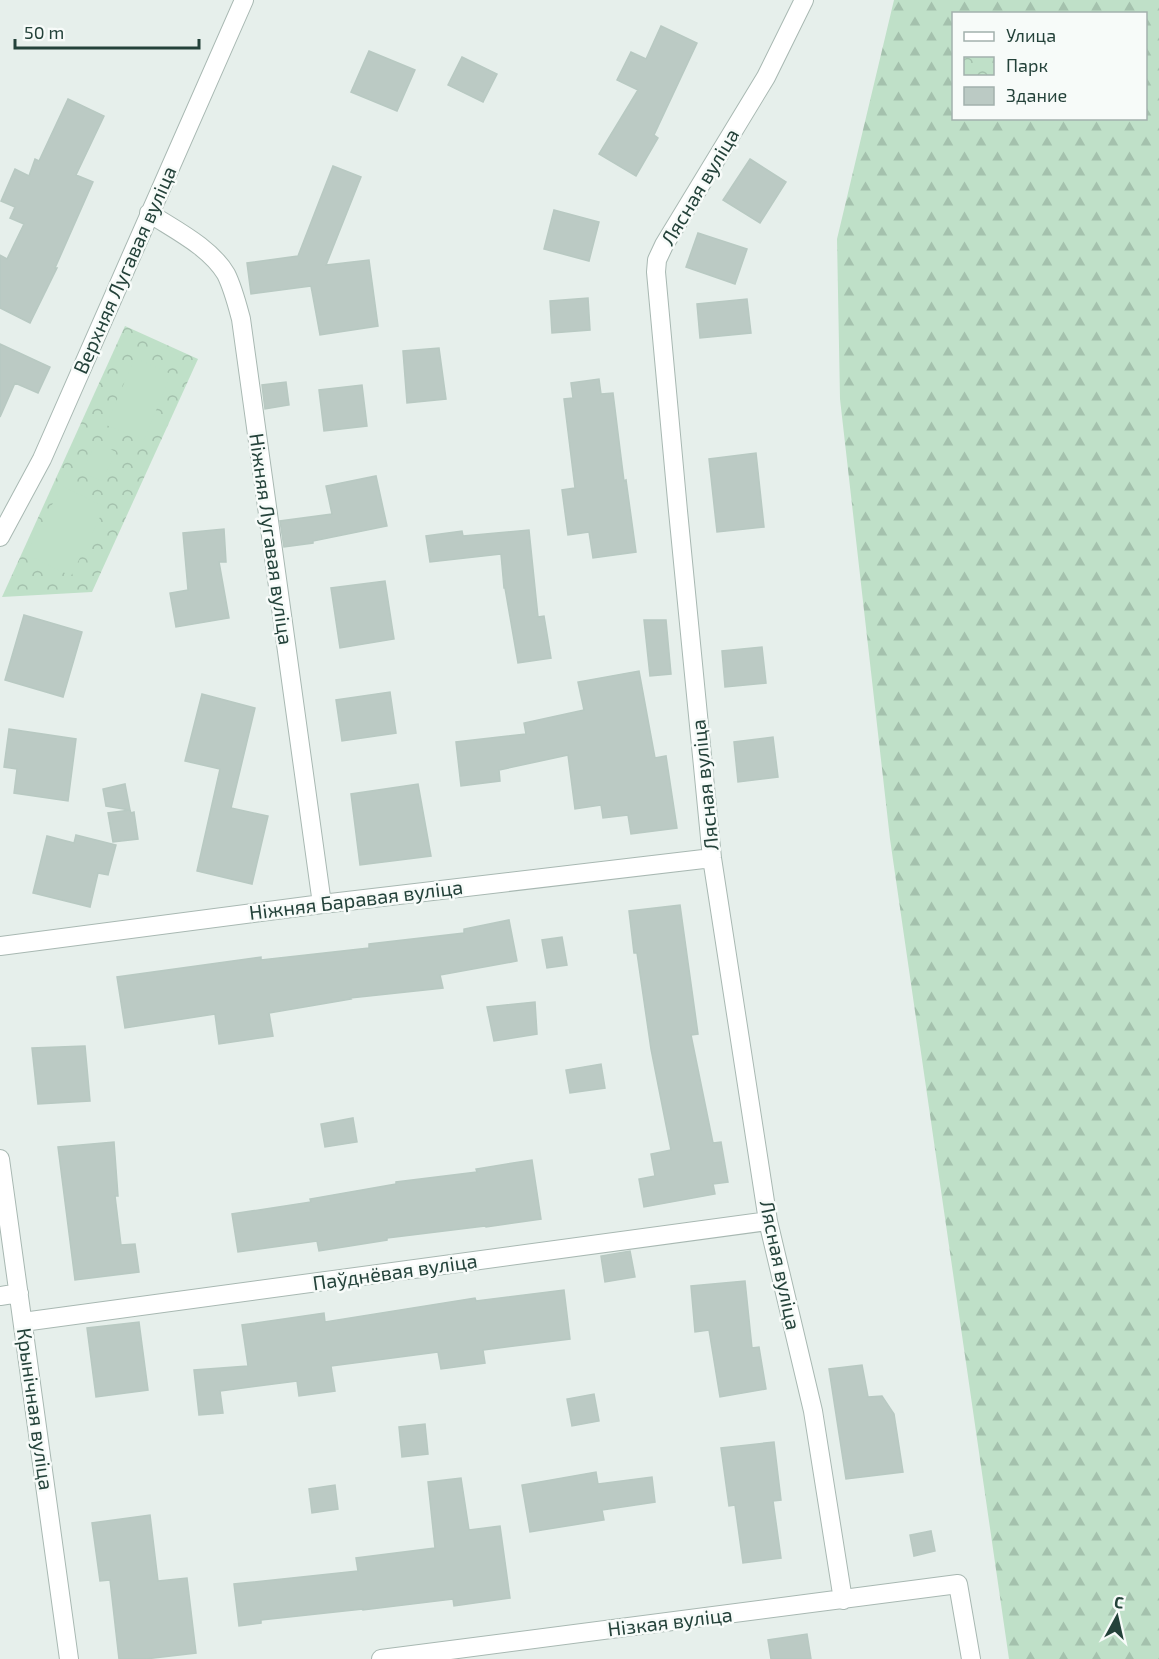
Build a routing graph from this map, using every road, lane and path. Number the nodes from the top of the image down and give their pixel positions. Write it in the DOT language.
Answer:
graph roads {
  1 [pos="244,0"];
  2 [pos="804,0"];
  3 [pos="149,213"];
  4 [pos="0,537"];
  5 [pos="712,858"];
  6 [pos="322,904"];
  7 [pos="0,946"];
  8 [pos="0,1159"];
  9 [pos="768,1221"];
  10 [pos="19,1293"];
  11 [pos="0,1296"];
  12 [pos="23,1322"];
  13 [pos="843,1600"];
  14 [pos="69,1659"];
  15 [pos="381,1659"];
  16 [pos="971,1659"];
  1 -- 3 [label="street, Верхняя Лугавая вуліца"];
  2 -- 5 [label="street, Лясная вуліца"];
  3 -- 4 [label="street, Верхняя Лугавая вуліца"];
  3 -- 6 [label="street, Ніжняя Лугавая вуліца"];
  5 -- 6 [label="street, Ніжняя Баравая вуліца"];
  5 -- 9 [label="street, Лясная вуліца"];
  6 -- 7 [label="street, Ніжняя Баравая вуліца"];
  8 -- 10 [label="street, Крынічная вуліца"];
  9 -- 12 [label="street, Паўднёвая вуліца"];
  9 -- 13 [label="street, Лясная вуліца"];
  10 -- 11 [label="street"];
  10 -- 12 [label="street, Крынічная вуліца"];
  12 -- 14 [label="street, Крынічная вуліца"];
  13 -- 15 [label="street, Нізкая вуліца"];
  13 -- 16 [label="street, Нізкая вуліца"];
}
